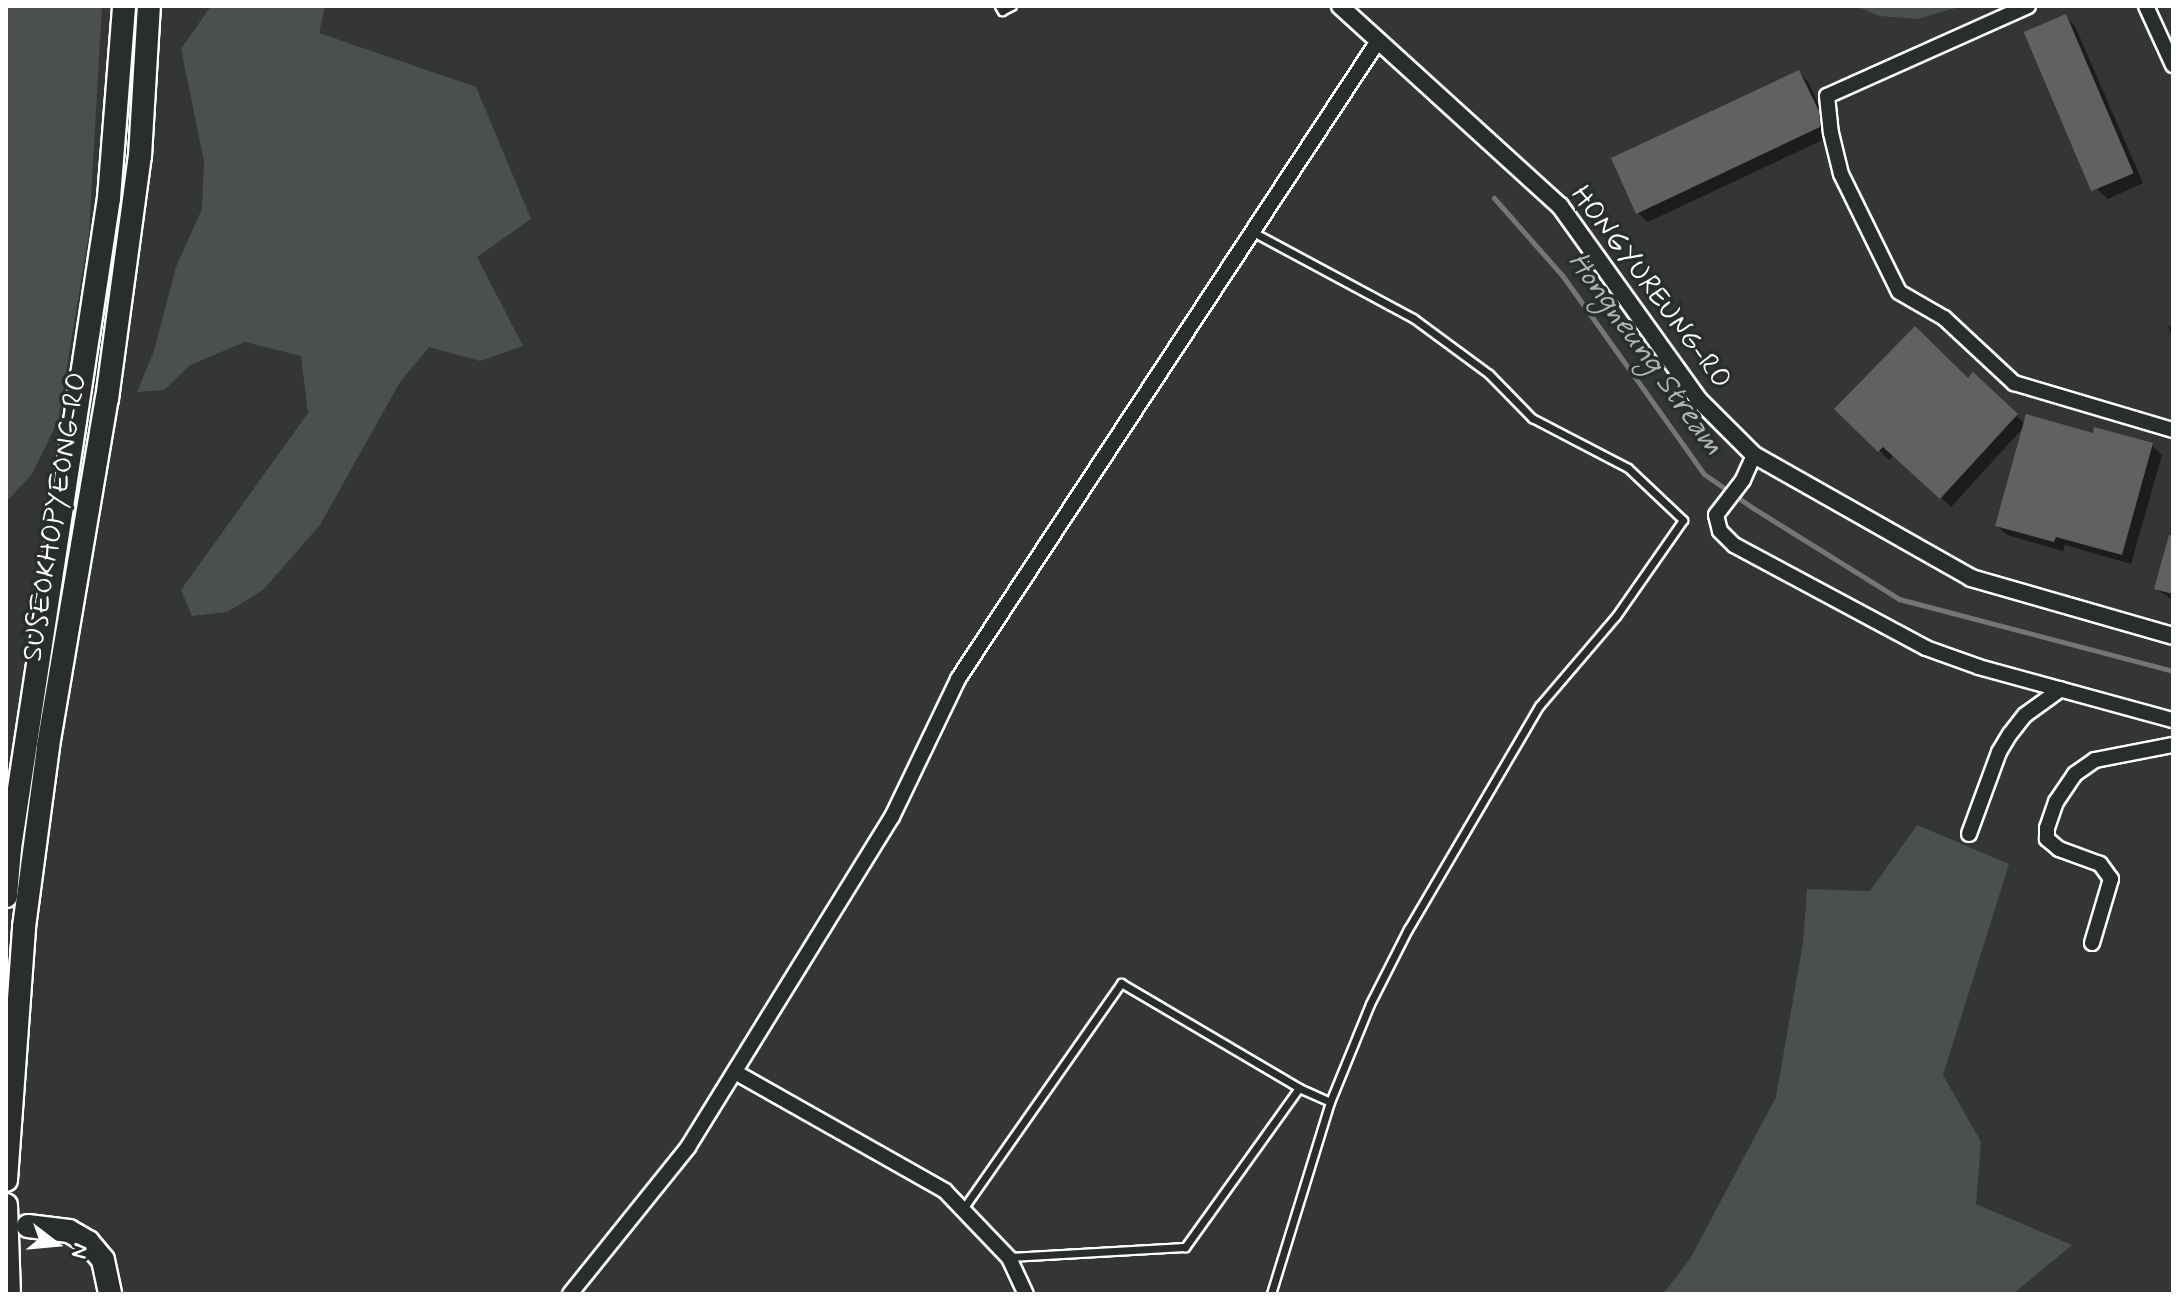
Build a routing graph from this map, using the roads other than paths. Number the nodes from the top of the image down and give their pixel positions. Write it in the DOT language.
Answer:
graph roads {
  1 [pos="124,6"];
  2 [pos="149,6"];
  3 [pos="999,6"];
  4 [pos="1012,6"];
  5 [pos="1340,6"];
  6 [pos="2028,6"];
  7 [pos="2146,6"];
  8 [pos="1378,41"];
  9 [pos="2173,65"];
  10 [pos="1253,232"];
  11 [pos="2173,430"];
  12 [pos="1754,455"];
  13 [pos="2173,636"];
  14 [pos="2061,689"];
  15 [pos="2173,720"];
  16 [pos="2173,745"];
  17 [pos="1969,834"];
  18 [pos="6,896"];
  19 [pos="2092,943"];
  20 [pos="735,1072"];
  21 [pos="1299,1088"];
  22 [pos="1330,1102"];
  23 [pos="6,1180"];
  24 [pos="6,1205"];
  25 [pos="963,1209"];
  26 [pos="28,1226"];
  27 [pos="1009,1258"];
  28 [pos="9,1289"];
  29 [pos="110,1294"];
  30 [pos="570,1294"];
  31 [pos="1026,1294"];
  32 [pos="1271,1294"];
  1 -- 18 [label="highway, SUSEOKHOPYEONG-RO"];
  2 -- 23 [label="highway, SUSEOKHOPYEONG-RO"];
  3 -- 4 [label="lane"];
  5 -- 8 [label="street, HONGYUREUNG-RO"];
  6 -- 11 [label="street"];
  7 -- 9 [label="street"];
  8 -- 10 [label="street"];
  8 -- 12 [label="street, HONGYUREUNG-RO"];
  10 -- 20 [label="street"];
  10 -- 22 [label="lane"];
  12 -- 13 [label="street, HONGYUREUNG-RO"];
  12 -- 14 [label="street"];
  14 -- 15 [label="street"];
  14 -- 17 [label="street"];
  16 -- 19 [label="street"];
  20 -- 25 [label="street"];
  20 -- 30 [label="street"];
  21 -- 22 [label="lane"];
  21 -- 25 [label="lane"];
  21 -- 27 [label="lane"];
  22 -- 32 [label="lane"];
  24 -- 28 [label="highway"];
  25 -- 27 [label="street"];
  26 -- 29 [label="highway"];
  27 -- 31 [label="street"];
}
